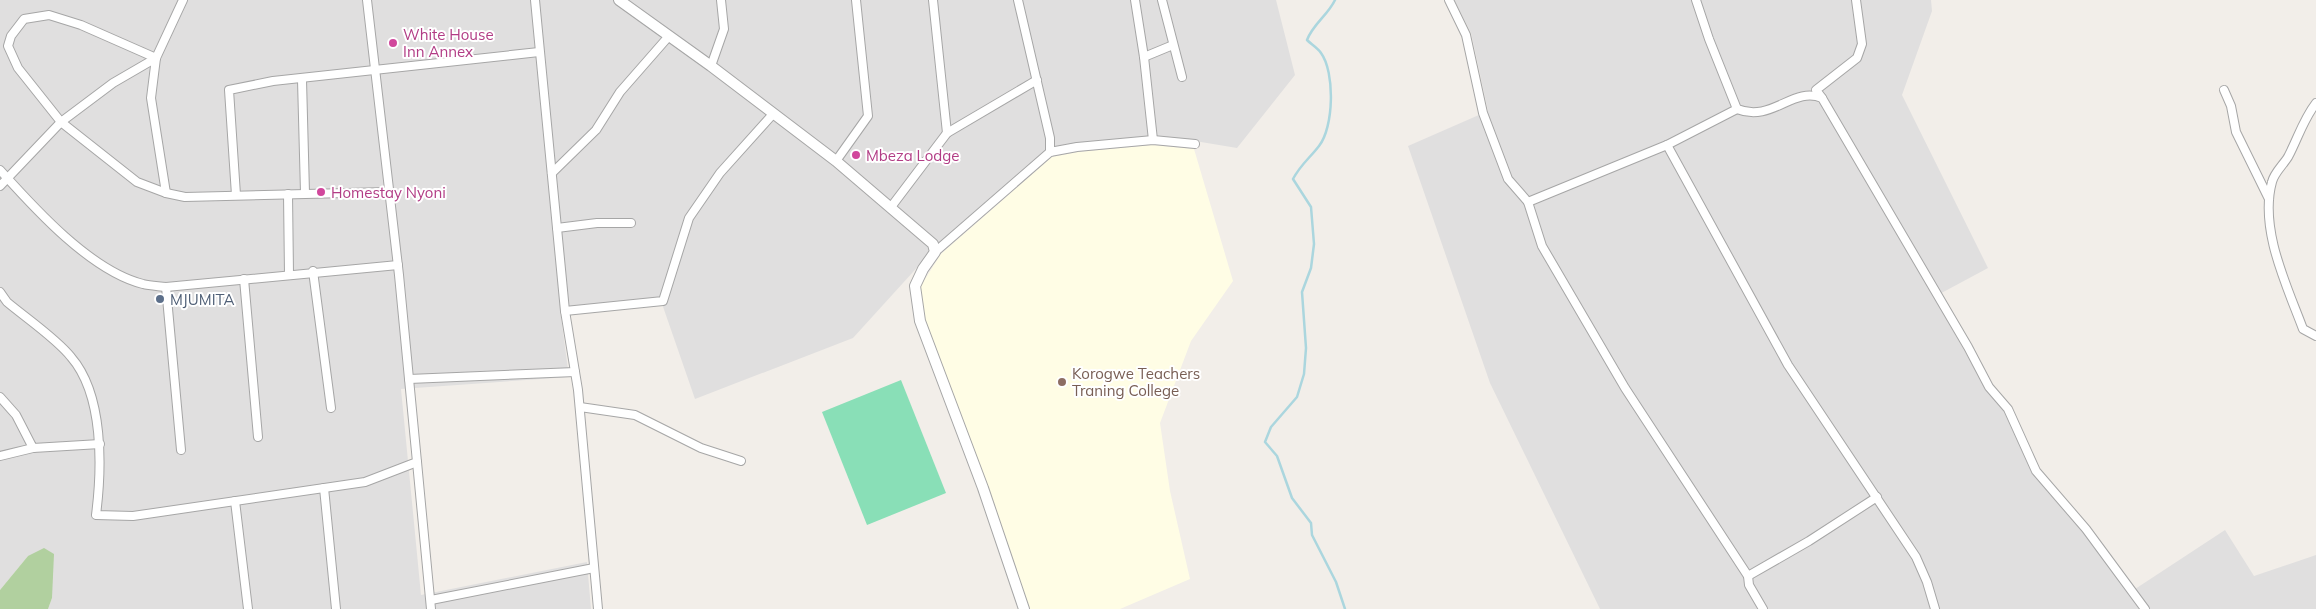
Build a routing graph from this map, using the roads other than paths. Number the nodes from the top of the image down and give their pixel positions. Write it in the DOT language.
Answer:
graph roads {
  1 [pos="183,0"];
  2 [pos="368,0"];
  3 [pos="535,0"];
  4 [pos="619,0"];
  5 [pos="721,0"];
  6 [pos="856,0"];
  7 [pos="933,0"];
  8 [pos="1018,0"];
  9 [pos="1134,0"];
  10 [pos="1162,0"];
  11 [pos="1449,0"];
  12 [pos="1696,0"];
  13 [pos="1856,0"];
  14 [pos="669,36"];
  15 [pos="1173,45"];
  16 [pos="539,52"];
  17 [pos="1144,56"];
  18 [pos="156,58"];
  19 [pos="711,66"];
  20 [pos="376,71"];
  21 [pos="1182,77"];
  22 [pos="302,80"];
  23 [pos="1038,80"];
  24 [pos="2224,90"];
  25 [pos="1822,98"];
  26 [pos="2316,103"];
  27 [pos="1737,109"];
  28 [pos="773,114"];
  29 [pos="61,122"];
  30 [pos="947,133"];
  31 [pos="1153,140"];
  32 [pos="1195,144"];
  33 [pos="1666,145"];
  34 [pos="1050,152"];
  35 [pos="836,161"];
  36 [pos="0,170"];
  37 [pos="552,173"];
  38 [pos="8,178"];
  39 [pos="0,186"];
  40 [pos="388,192"];
  41 [pos="166,193"];
  42 [pos="288,194"];
  43 [pos="305,194"];
  44 [pos="236,195"];
  45 [pos="2269,198"];
  46 [pos="1528,202"];
  47 [pos="892,207"];
  48 [pos="631,223"];
  49 [pos="557,228"];
  50 [pos="935,252"];
  51 [pos="398,265"];
  52 [pos="313,271"];
  53 [pos="289,274"];
  54 [pos="244,279"];
  55 [pos="166,287"];
  56 [pos="0,292"];
  57 [pos="565,311"];
  58 [pos="2316,336"];
  59 [pos="575,372"];
  60 [pos="409,379"];
  61 [pos="0,397"];
  62 [pos="580,407"];
  63 [pos="331,408"];
  64 [pos="258,437"];
  65 [pos="100,444"];
  66 [pos="32,448"];
  67 [pos="181,450"];
  68 [pos="0,456"];
  69 [pos="740,461"];
  70 [pos="417,462"];
  71 [pos="324,488"];
  72 [pos="1877,497"];
  73 [pos="235,501"];
  74 [pos="594,568"];
  75 [pos="1748,576"];
  76 [pos="431,600"];
  77 [pos="248,609"];
  78 [pos="336,609"];
  79 [pos="431,609"];
  80 [pos="598,609"];
  81 [pos="1024,609"];
  82 [pos="1763,609"];
  83 [pos="1935,609"];
  84 [pos="2145,609"];
  1 -- 18 [label="street"];
  2 -- 20 [label="street"];
  3 -- 16 [label="street"];
  4 -- 14 [label="street"];
  5 -- 19 [label="street"];
  6 -- 35 [label="street"];
  7 -- 30 [label="street"];
  8 -- 23 [label="street"];
  9 -- 17 [label="street"];
  10 -- 15 [label="street"];
  11 -- 46 [label="street"];
  12 -- 27 [label="street"];
  13 -- 25 [label="street"];
  14 -- 19 [label="street"];
  14 -- 37 [label="street"];
  15 -- 17 [label="street"];
  15 -- 21 [label="street"];
  16 -- 20 [label="street"];
  16 -- 37 [label="street"];
  17 -- 31 [label="street"];
  18 -- 29 [label="street"];
  18 -- 29 [label="street"];
  18 -- 41 [label="street"];
  19 -- 28 [label="street"];
  20 -- 22 [label="street"];
  20 -- 40 [label="street"];
  22 -- 43 [label="street"];
  22 -- 44 [label="street"];
  23 -- 30 [label="street"];
  23 -- 34 [label="street"];
  24 -- 45 [label="street"];
  25 -- 27 [label="street"];
  25 -- 84 [label="street"];
  26 -- 45 [label="street"];
  27 -- 33 [label="street"];
  28 -- 35 [label="street"];
  28 -- 57 [label="street"];
  29 -- 38 [label="street"];
  29 -- 41 [label="street"];
  30 -- 47 [label="street"];
  31 -- 32 [label="street"];
  31 -- 34 [label="street"];
  33 -- 46 [label="street"];
  33 -- 72 [label="street"];
  34 -- 50 [label="street"];
  35 -- 47 [label="street"];
  36 -- 38 [label="street"];
  37 -- 49 [label="street"];
  38 -- 39 [label="street"];
  38 -- 55 [label="street"];
  40 -- 43 [label="street"];
  40 -- 51 [label="street"];
  41 -- 44 [label="street"];
  42 -- 43 [label="street"];
  42 -- 44 [label="street"];
  42 -- 53 [label="street"];
  45 -- 58 [label="street"];
  46 -- 75 [label="street"];
  47 -- 50 [label="street"];
  48 -- 49 [label="street"];
  49 -- 57 [label="street"];
  50 -- 81 [label="street"];
  51 -- 52 [label="street"];
  51 -- 60 [label="street"];
  52 -- 53 [label="street"];
  52 -- 63 [label="street"];
  53 -- 54 [label="street"];
  54 -- 55 [label="street"];
  54 -- 64 [label="street"];
  55 -- 67 [label="street"];
  56 -- 65 [label="street"];
  57 -- 59 [label="street"];
  59 -- 60 [label="street"];
  59 -- 62 [label="street"];
  60 -- 70 [label="street"];
  61 -- 66 [label="street"];
  62 -- 69 [label="street"];
  62 -- 74 [label="street"];
  65 -- 66 [label="street"];
  65 -- 73 [label="street"];
  66 -- 68 [label="street"];
  70 -- 71 [label="street"];
  70 -- 76 [label="street"];
  71 -- 73 [label="street"];
  71 -- 78 [label="street"];
  72 -- 75 [label="street"];
  72 -- 83 [label="street"];
  73 -- 77 [label="street"];
  74 -- 76 [label="street"];
  74 -- 80 [label="street"];
  75 -- 82 [label="street"];
  76 -- 79 [label="street"];
}
